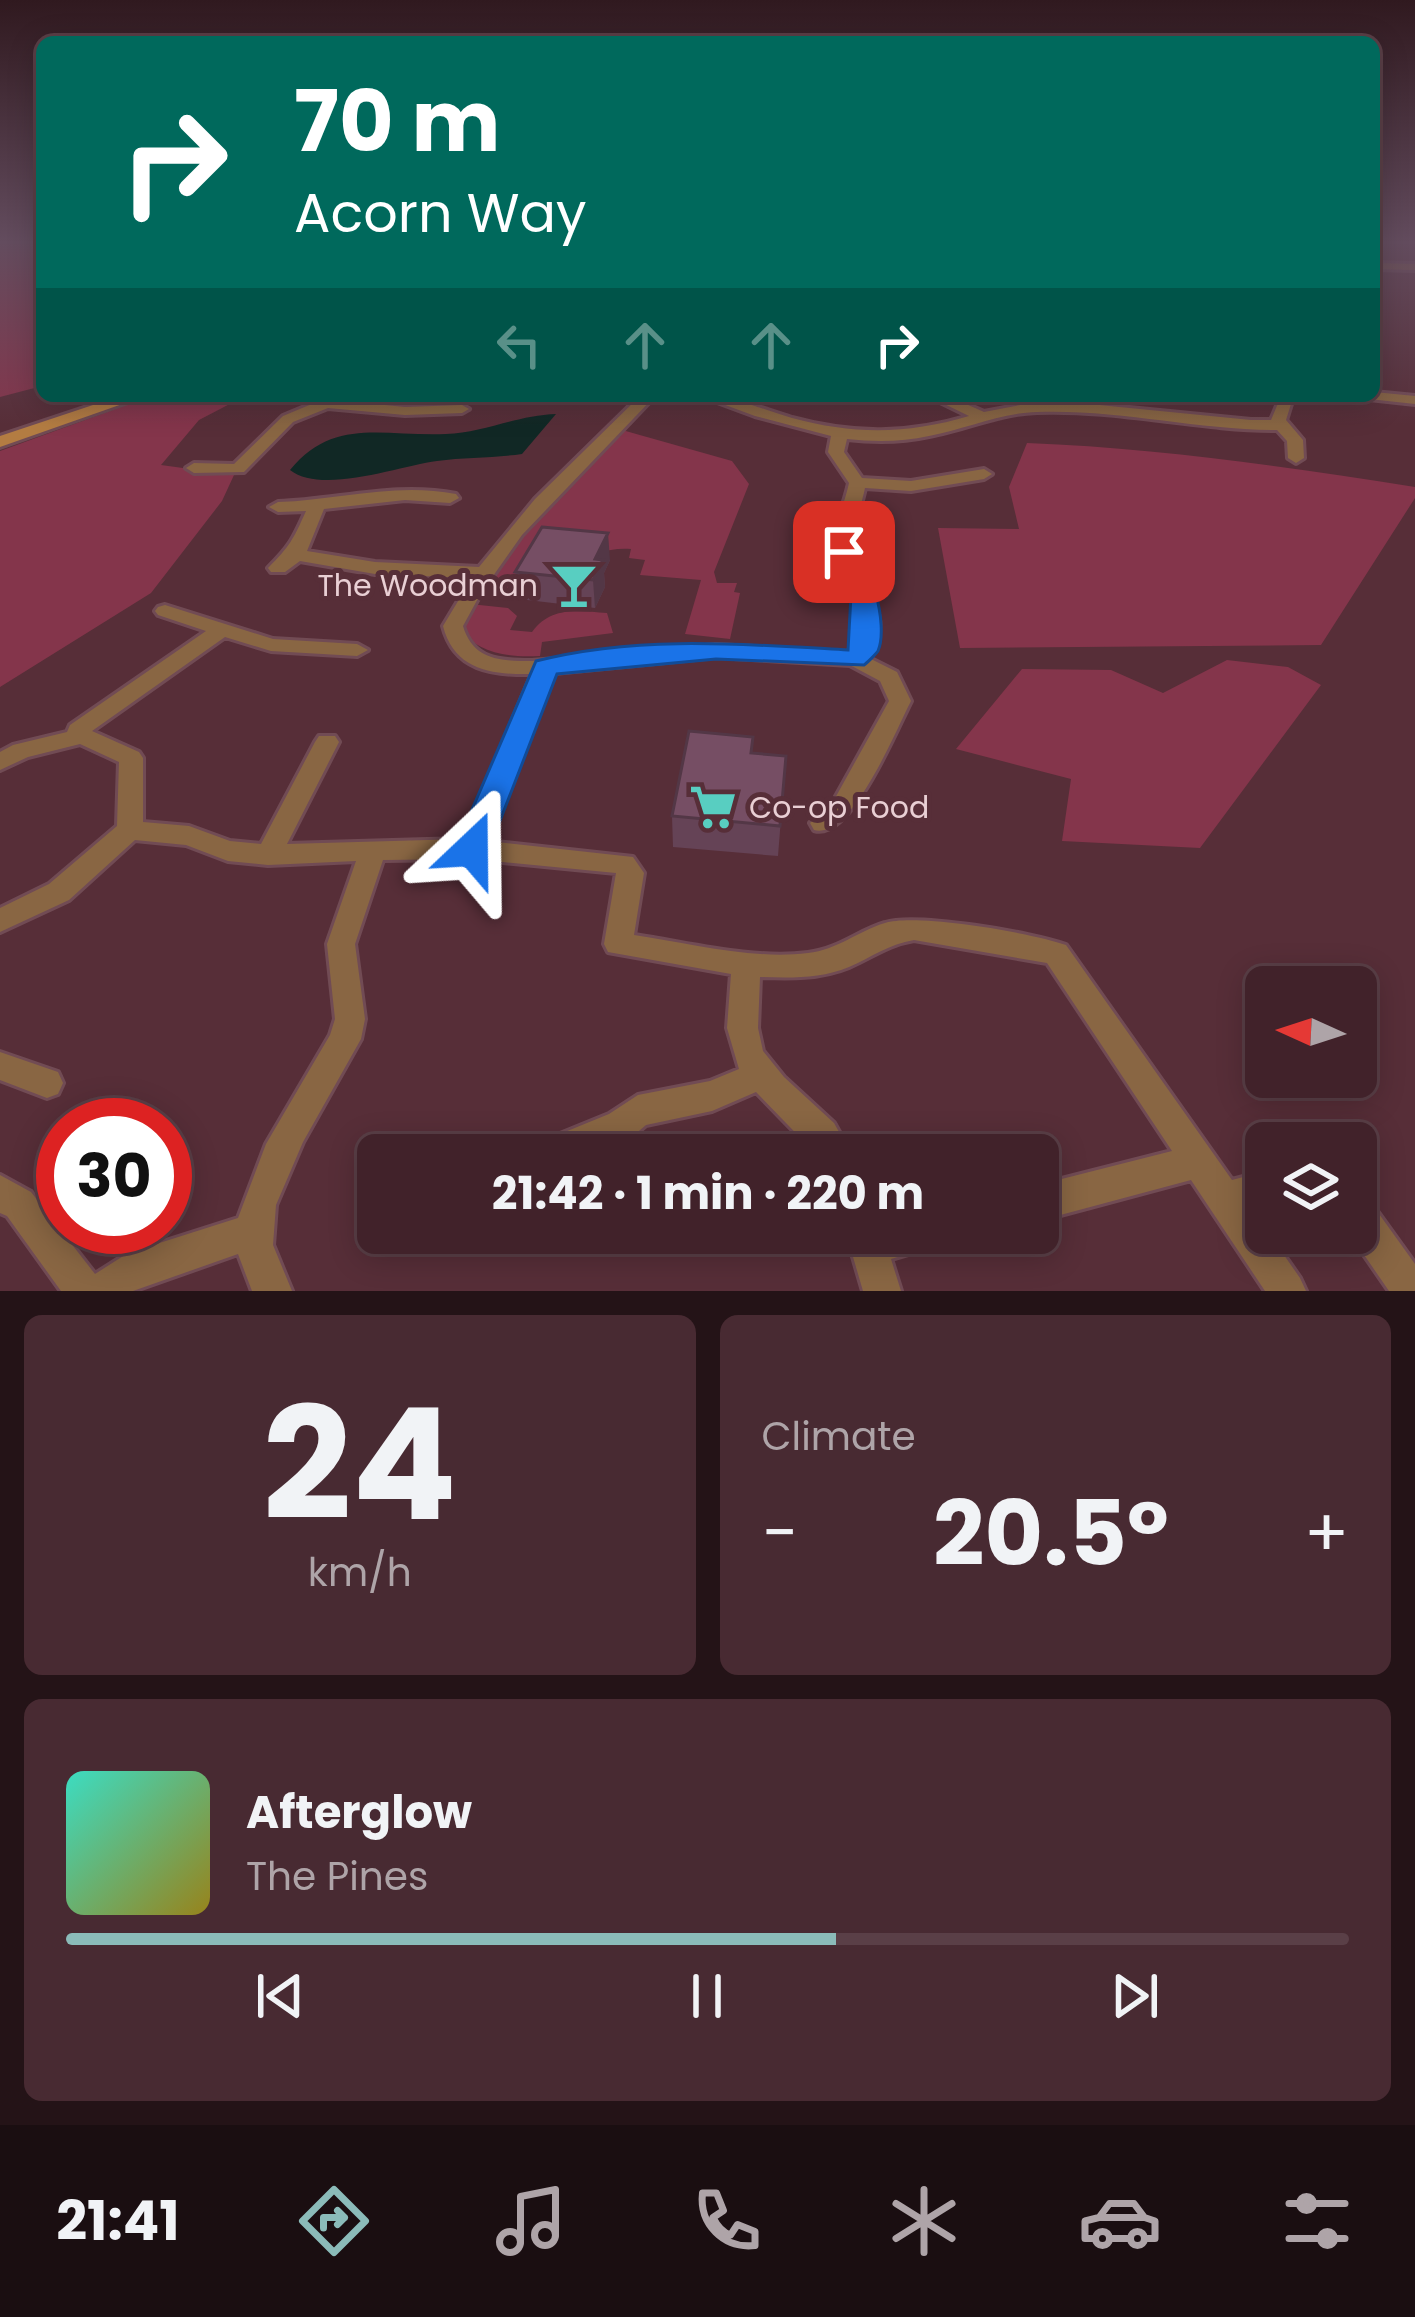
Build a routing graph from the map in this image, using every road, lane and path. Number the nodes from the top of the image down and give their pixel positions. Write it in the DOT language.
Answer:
graph roads {
  1 [pos="1380,397"];
  2 [pos="1415,400"];
  3 [pos="119,402"];
  4 [pos="333,402"];
  5 [pos="350,402"];
  6 [pos="643,402"];
  7 [pos="729,402"];
  8 [pos="949,402"];
  9 [pos="1076,402"];
  10 [pos="1283,404"];
  11 [pos="462,410"];
  12 [pos="978,414"];
  13 [pos="262,419"];
  14 [pos="284,422"];
  15 [pos="1280,425"];
  16 [pos="840,433"];
  17 [pos="0,442"];
  18 [pos="1296,458"];
  19 [pos="194,468"];
  20 [pos="984,474"];
  21 [pos="857,483"];
  22 [pos="450,498"];
  23 [pos="316,506"];
  24 [pos="278,507"];
  25 [pos="296,555"];
  26 [pos="278,568"];
  27 [pos="485,573"];
  28 [pos="166,610"];
  29 [pos="224,628"];
  30 [pos="357,650"];
  31 [pos="854,659"];
  32 [pos="546,667"];
  33 [pos="82,736"];
  34 [pos="327,742"];
  35 [pos="0,763"];
  36 [pos="823,824"];
  37 [pos="130,830"];
  38 [pos="472,849"];
  39 [pos="373,850"];
  40 [pos="268,855"];
  41 [pos="0,921"];
  42 [pos="746,964"];
  43 [pos="0,1066"];
  44 [pos="758,1076"];
  45 [pos="47,1083"];
  46 [pos="600,1134"];
  47 [pos="822,1134"];
  48 [pos="1201,1161"];
  49 [pos="0,1193"];
  50 [pos="1245,1193"];
  51 [pos="1059,1198"];
  52 [pos="1226,1198"];
  53 [pos="254,1231"];
  54 [pos="1377,1242"];
  55 [pos="870,1254"];
  56 [pos="84,1291"];
  57 [pos="104,1291"];
  58 [pos="273,1291"];
  59 [pos="882,1291"];
  60 [pos="1287,1291"];
  61 [pos="1412,1291"];
  1 -- 2 [label="street"];
  3 -- 17 [label="street"];
  4 -- 14 [label="street"];
  5 -- 11 [label="street"];
  6 -- 27 [label="street"];
  7 -- 16 [label="street"];
  8 -- 12 [label="street"];
  9 -- 12 [label="street"];
  9 -- 15 [label="street"];
  10 -- 15 [label="street"];
  12 -- 16 [label="street"];
  13 -- 14 [label="street"];
  14 -- 19 [label="street"];
  15 -- 18 [label="street"];
  16 -- 21 [label="street"];
  20 -- 21 [label="street"];
  21 -- 31 [label="street"];
  22 -- 23 [label="street"];
  23 -- 24 [label="street"];
  23 -- 25 [label="street"];
  25 -- 26 [label="street"];
  25 -- 27 [label="street"];
  27 -- 32 [label="street"];
  28 -- 29 [label="street"];
  29 -- 30 [label="street"];
  29 -- 33 [label="street"];
  31 -- 32 [label="street"];
  31 -- 36 [label="street"];
  32 -- 38 [label="street"];
  33 -- 35 [label="street"];
  33 -- 37 [label="street"];
  34 -- 40 [label="street"];
  37 -- 40 [label="street"];
  37 -- 41 [label="street"];
  38 -- 39 [label="street"];
  38 -- 42 [label="street"];
  39 -- 40 [label="street"];
  39 -- 53 [label="street"];
  42 -- 44 [label="street"];
  42 -- 48 [label="street"];
  43 -- 45 [label="street"];
  44 -- 46 [label="street"];
  44 -- 47 [label="street"];
  48 -- 51 [label="street"];
  48 -- 52 [label="street"];
  49 -- 56 [label="street"];
  50 -- 52 [label="street"];
  52 -- 60 [label="street"];
  53 -- 57 [label="street"];
  53 -- 58 [label="street"];
  54 -- 61 [label="street"];
  55 -- 59 [label="street"];
}
